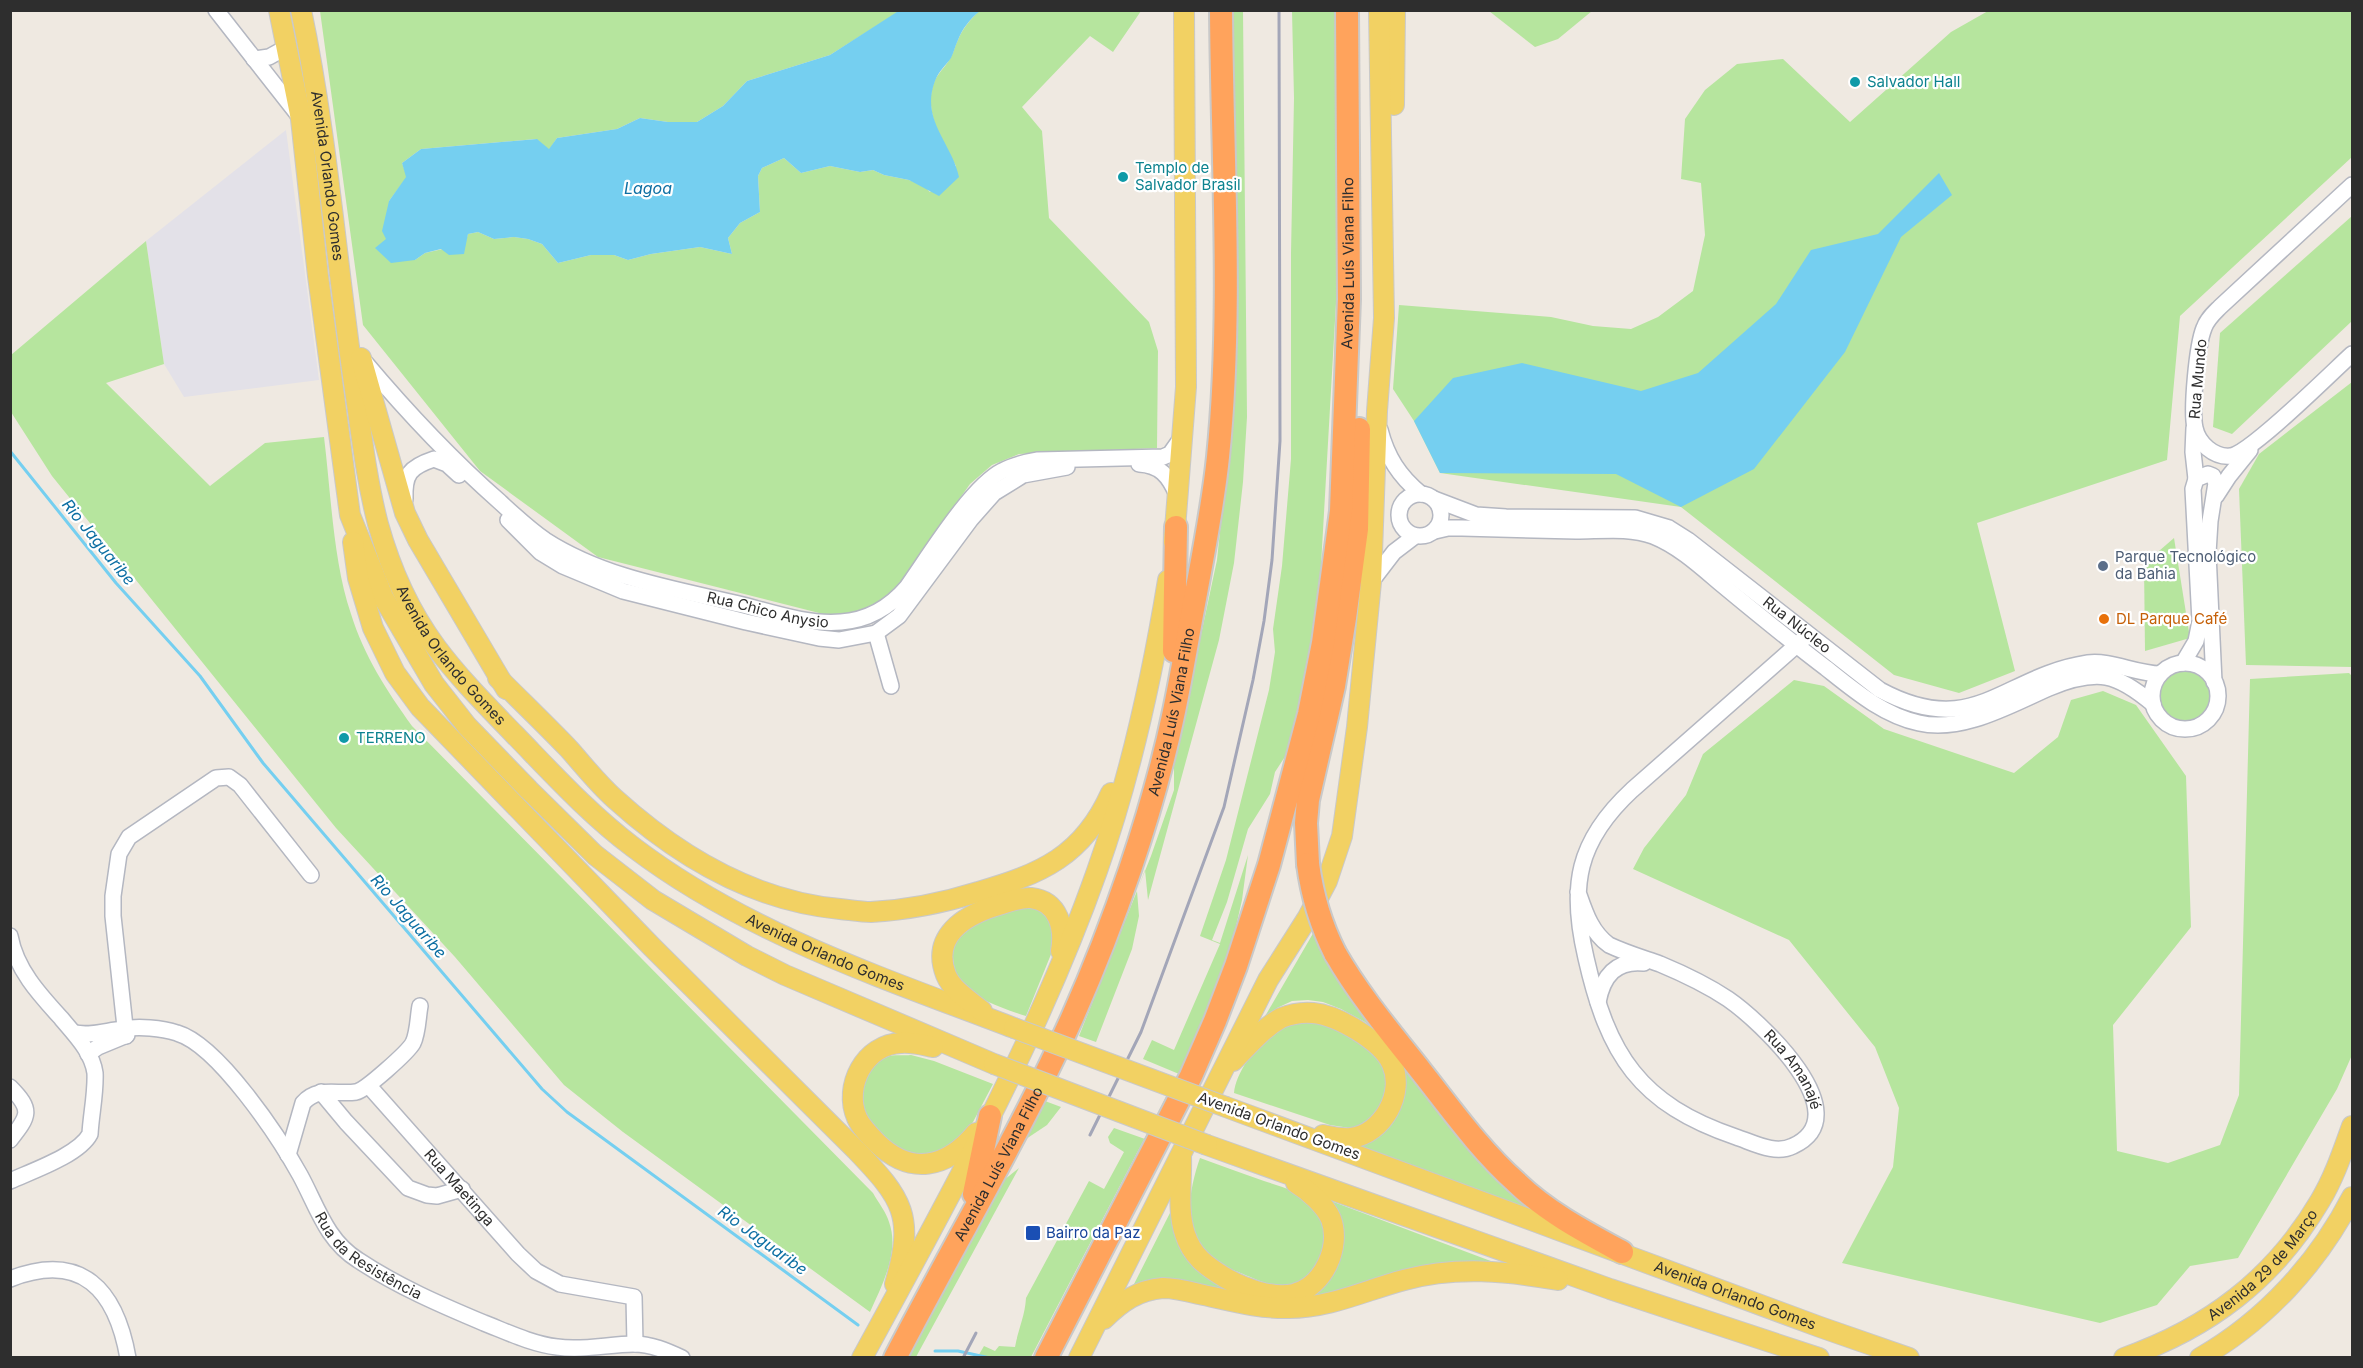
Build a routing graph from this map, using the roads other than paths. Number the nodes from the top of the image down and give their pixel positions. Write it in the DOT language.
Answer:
graph roads {
  1 [pos="216,10"];
  2 [pos="279,10"];
  3 [pos="301,10"];
  4 [pos="1184,10"];
  5 [pos="1221,10"];
  6 [pos="1347,10"];
  7 [pos="1379,10"];
  8 [pos="1395,10"];
  9 [pos="287,47"];
  10 [pos="254,59"];
  11 [pos="301,119"];
  12 [pos="2352,185"];
  13 [pos="1349,299"];
  14 [pos="1384,318"];
  15 [pos="345,323"];
  16 [pos="2352,354"];
  17 [pos="360,356"];
  18 [pos="1377,411"];
  19 [pos="2194,425"];
  20 [pos="1184,435"];
  21 [pos="2262,436"];
  22 [pos="2196,479"];
  23 [pos="1428,496"];
  24 [pos="1179,498"];
  25 [pos="2213,500"];
  26 [pos="405,513"];
  27 [pos="350,516"];
  28 [pos="1176,527"];
  29 [pos="1435,531"];
  30 [pos="1415,536"];
  31 [pos="1371,582"];
  32 [pos="871,615"];
  33 [pos="876,633"];
  34 [pos="1802,640"];
  35 [pos="2183,663"];
  36 [pos="2160,674"];
  37 [pos="498,678"];
  38 [pos="2214,682"];
  39 [pos="891,686"];
  40 [pos="2152,704"];
  41 [pos="1173,718"];
  42 [pos="1135,742"];
  43 [pos="584,806"];
  44 [pos="311,875"];
  45 [pos="1578,892"];
  46 [pos="10,936"];
  47 [pos="1661,965"];
  48 [pos="1058,973"];
  49 [pos="1597,1004"];
  50 [pos="420,1006"];
  51 [pos="991,1019"];
  52 [pos="129,1031"];
  53 [pos="74,1033"];
  54 [pos="88,1054"];
  55 [pos="986,1060"];
  56 [pos="1221,1074"];
  57 [pos="369,1086"];
  58 [pos="10,1087"];
  59 [pos="321,1092"];
  60 [pos="992,1114"];
  61 [pos="1277,1126"];
  62 [pos="2352,1126"];
  63 [pos="10,1140"];
  64 [pos="1181,1154"];
  65 [pos="288,1155"];
  66 [pos="1268,1167"];
  67 [pos="10,1181"];
  68 [pos="462,1190"];
  69 [pos="2352,1197"];
  70 [pos="968,1222"];
  71 [pos="1622,1252"];
  72 [pos="10,1279"];
  73 [pos="1610,1289"];
  74 [pos="883,1319"];
  75 [pos="1091,1335"];
  76 [pos="635,1344"];
  77 [pos="1050,1349"];
  78 [pos="128,1358"];
  79 [pos="682,1358"];
  80 [pos="862,1358"];
  81 [pos="895,1358"];
  82 [pos="1079,1358"];
  83 [pos="1819,1358"];
  84 [pos="1909,1358"];
  85 [pos="2124,1358"];
  86 [pos="2200,1358"];
  1 -- 10 [label="street"];
  2 -- 9 [label="main road, Avenida Orlando Gomes"];
  3 -- 15 [label="main road, Avenida Orlando Gomes"];
  4 -- 20 [label="main road, Avenida Luís Viana Filho"];
  5 -- 41 [label="highway, Avenida Luís Viana Filho"];
  6 -- 13 [label="highway, Avenida Luís Viana Filho"];
  7 -- 14 [label="main road"];
  8 -- 14 [label="main road"];
  9 -- 10 [label="street"];
  9 -- 11 [label="main road, Avenida Orlando Gomes"];
  10 -- 11 [label="street"];
  11 -- 27 [label="main road, Avenida Orlando Gomes"];
  12 -- 19 [label="street, Rua Mundo"];
  13 -- 71 [label="highway, bridge"];
  13 -- 77 [label="highway, Avenida Luís Viana Filho"];
  14 -- 18 [label="main road"];
  15 -- 17 [label="main road"];
  15 -- 43 [label="main road, Avenida Orlando Gomes"];
  16 -- 21 [label="street, Rua Mundo"];
  17 -- 26 [label="main road"];
  17 -- 32 [label="street, Rua Chico Anysio"];
  18 -- 23 [label="street, Rua Núcleo"];
  18 -- 31 [label="main road"];
  19 -- 21 [label="street, Rua Mundo"];
  19 -- 22 [label="street"];
  20 -- 24 [label="main road, Avenida Luís Viana Filho"];
  20 -- 32 [label="street, Rua Chico Anysio"];
  21 -- 25 [label="street"];
  22 -- 25 [label="street"];
  22 -- 35 [label="street"];
  23 -- 29 [label="street"];
  23 -- 30 [label="street"];
  23 -- 34 [label="street, Rua Núcleo"];
  24 -- 28 [label="main road, Avenida Luís Viana Filho"];
  24 -- 33 [label="street, Rua Chico Anysio"];
  25 -- 38 [label="street"];
  26 -- 33 [label="street, Rua Chico Anysio"];
  26 -- 37 [label="main road"];
  27 -- 55 [label="main road, Avenida Orlando Gomes"];
  27 -- 74 [label="main road"];
  28 -- 41 [label="highway"];
  28 -- 42 [label="main road, Avenida Luís Viana Filho"];
  29 -- 30 [label="street"];
  29 -- 34 [label="street, Rua Núcleo"];
  30 -- 31 [label="street"];
  31 -- 56 [label="main road"];
  32 -- 33 [label="street"];
  33 -- 39 [label="street"];
  34 -- 36 [label="street, Rua Núcleo"];
  34 -- 40 [label="street, Rua Núcleo"];
  34 -- 45 [label="street, Rua Amanajé"];
  35 -- 36 [label="street"];
  35 -- 38 [label="street"];
  36 -- 40 [label="street"];
  37 -- 42 [label="main road"];
  37 -- 43 [label="main road"];
  38 -- 40 [label="street"];
  41 -- 70 [label="highway, Avenida Luís Viana Filho"];
  42 -- 48 [label="main road, Avenida Luís Viana Filho"];
  43 -- 51 [label="main road, Avenida Orlando Gomes"];
  44 -- 52 [label="street"];
  45 -- 47 [label="street, Rua Amanajé"];
  45 -- 49 [label="street, Rua Amanajé"];
  46 -- 53 [label="street"];
  47 -- 49 [label="street, Rua Amanajé"];
  47 -- 49 [label="street, Rua Amanajé"];
  48 -- 51 [label="main road"];
  48 -- 60 [label="main road, Avenida Luís Viana Filho"];
  50 -- 57 [label="street"];
  51 -- 61 [label="main road, Avenida Orlando Gomes, bridge"];
  52 -- 53 [label="street, Rua da Resistência"];
  52 -- 54 [label="street, Rua da Resistência"];
  52 -- 65 [label="street, Rua da Resistência"];
  53 -- 54 [label="street"];
  54 -- 67 [label="street"];
  55 -- 60 [label="main road"];
  55 -- 66 [label="main road, Avenida Orlando Gomes, bridge"];
  56 -- 61 [label="main road"];
  56 -- 64 [label="main road"];
  57 -- 59 [label="street"];
  57 -- 68 [label="street, Rua Maetinga"];
  58 -- 63 [label="street"];
  59 -- 65 [label="street"];
  59 -- 68 [label="street"];
  60 -- 70 [label="highway"];
  60 -- 74 [label="main road, Avenida Luís Viana Filho"];
  61 -- 71 [label="main road, Avenida Orlando Gomes"];
  62 -- 85 [label="main road, Avenida 29 de Março"];
  64 -- 66 [label="main road"];
  64 -- 75 [label="main road"];
  65 -- 76 [label="street, Rua da Resistência"];
  66 -- 73 [label="main road, Avenida Orlando Gomes"];
  68 -- 76 [label="street, Rua Maetinga"];
  69 -- 86 [label="main road, Avenida 29 de Março"];
  70 -- 81 [label="highway, Avenida Luís Viana Filho"];
  71 -- 84 [label="main road, Avenida Orlando Gomes"];
  72 -- 78 [label="street"];
  73 -- 75 [label="main road"];
  73 -- 83 [label="main road, Avenida Orlando Gomes"];
  74 -- 80 [label="main road, Avenida Luís Viana Filho"];
  75 -- 82 [label="main road"];
  76 -- 79 [label="street, Rua da Resistência"];
}
